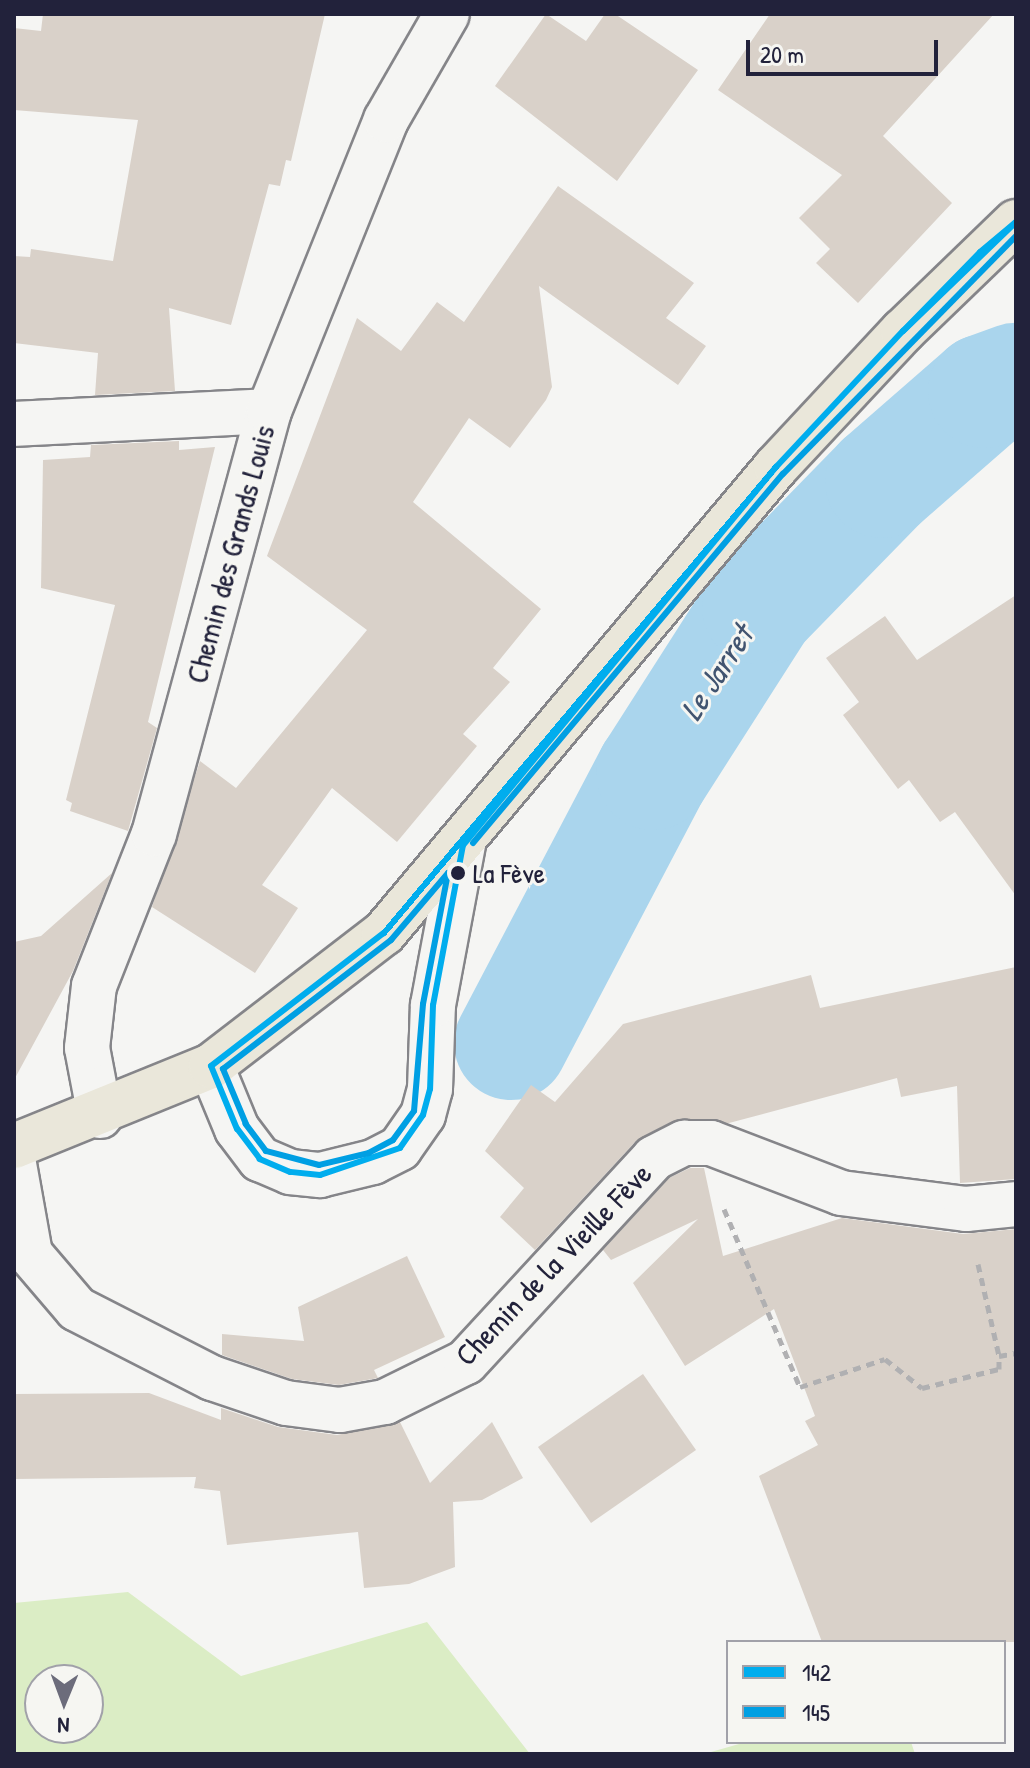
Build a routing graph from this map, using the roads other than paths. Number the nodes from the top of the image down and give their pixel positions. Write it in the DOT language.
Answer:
graph roads {
  1 [pos="447,14"];
  2 [pos="1016,222"];
  3 [pos="269,411"];
  4 [pos="14,424"];
  5 [pos="463,845"];
  6 [pos="211,1066"];
  7 [pos="100,1116"];
  8 [pos="14,1146"];
  9 [pos="14,1164"];
  10 [pos="1016,1204"];
  1 -- 3 [label="street, Chemin des Grands Louis"];
  2 -- 5 [label="main road"];
  3 -- 4 [label="street"];
  3 -- 7 [label="street, Chemin des Grands Louis"];
  5 -- 6 [label="main road"];
  5 -- 6 [label="street"];
  6 -- 7 [label="main road"];
  7 -- 8 [label="main road"];
  9 -- 10 [label="street, Chemin de la Vieille Fève"];
}
